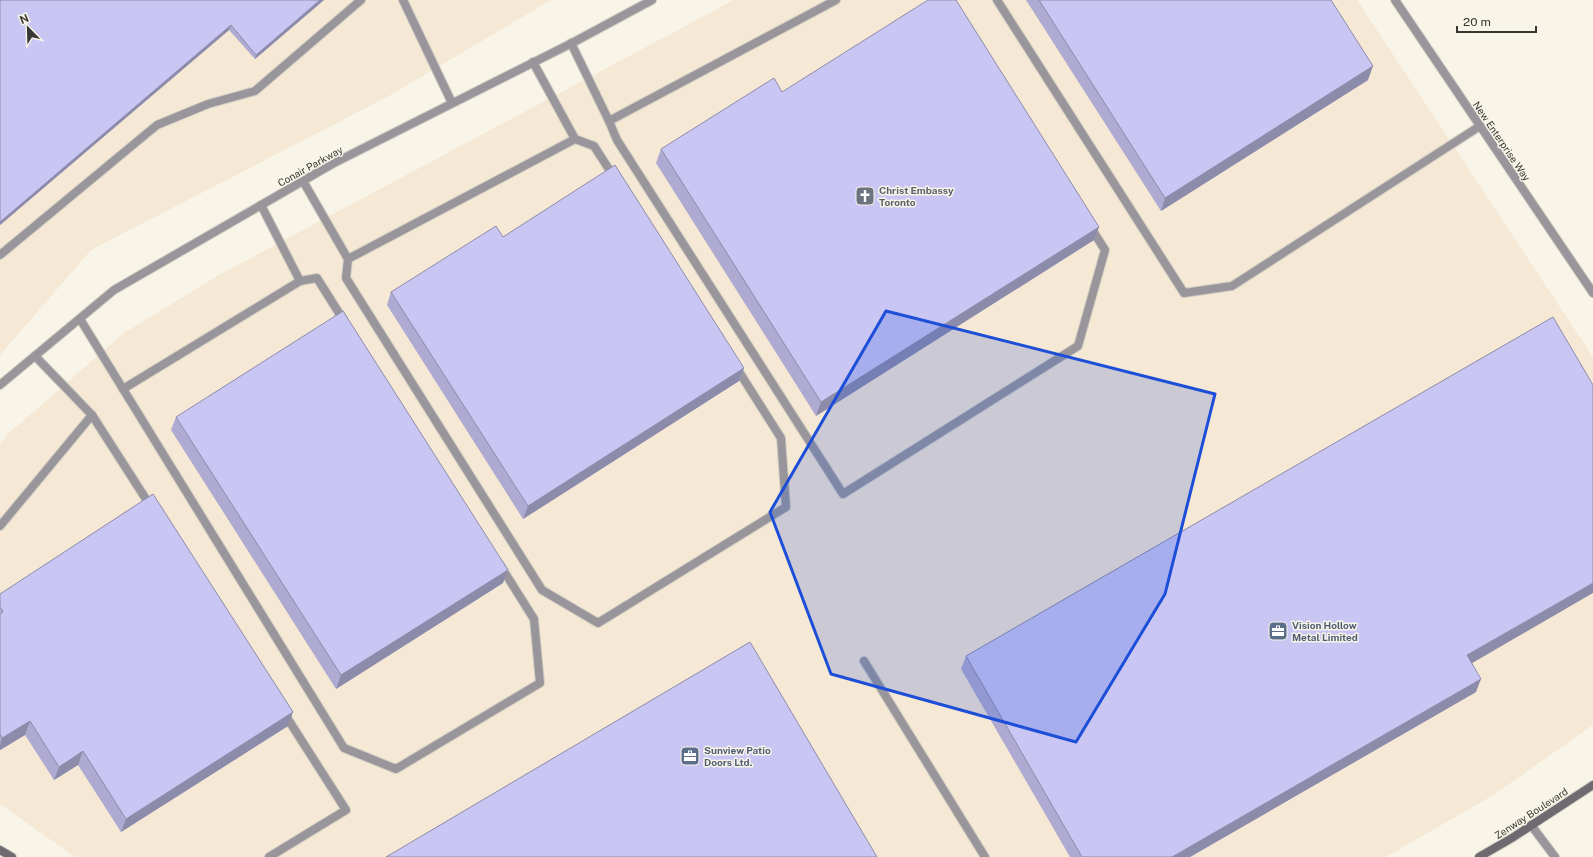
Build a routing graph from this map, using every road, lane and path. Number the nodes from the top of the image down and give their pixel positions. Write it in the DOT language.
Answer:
graph roads {
  1 [pos="361,0"];
  2 [pos="403,0"];
  3 [pos="652,0"];
  4 [pos="836,0"];
  5 [pos="997,0"];
  6 [pos="1396,0"];
  7 [pos="571,43"];
  8 [pos="533,62"];
  9 [pos="452,103"];
  10 [pos="609,121"];
  11 [pos="1480,126"];
  12 [pos="575,139"];
  13 [pos="303,181"];
  14 [pos="620,186"];
  15 [pos="261,205"];
  16 [pos="1088,224"];
  17 [pos="0,255"];
  18 [pos="348,259"];
  19 [pos="300,281"];
  20 [pos="1593,293"];
  21 [pos="80,318"];
  22 [pos="347,325"];
  23 [pos="35,356"];
  24 [pos="730,359"];
  25 [pos="0,385"];
  26 [pos="123,389"];
  27 [pos="92,415"];
  28 [pos="156,515"];
  29 [pos="0,526"];
  30 [pos="496,559"];
  31 [pos="864,661"];
  32 [pos="277,703"];
  33 [pos="1593,785"];
  34 [pos="1531,825"];
  35 [pos="0,850"];
  36 [pos="12,857"];
  37 [pos="269,857"];
  38 [pos="985,857"];
  39 [pos="1479,857"];
  40 [pos="1555,857"];
  1 -- 17 [label="street"];
  2 -- 9 [label="street"];
  3 -- 7 [label="street, Conair Parkway"];
  4 -- 10 [label="street"];
  5 -- 11 [label="street"];
  6 -- 11 [label="street, New Enterprise Way"];
  7 -- 8 [label="street, Conair Parkway"];
  7 -- 10 [label="street"];
  8 -- 9 [label="street, Conair Parkway"];
  8 -- 12 [label="street"];
  9 -- 13 [label="street, Conair Parkway"];
  10 -- 16 [label="street"];
  11 -- 20 [label="street, New Enterprise Way"];
  12 -- 14 [label="street"];
  12 -- 18 [label="street"];
  13 -- 15 [label="street, Conair Parkway"];
  13 -- 18 [label="street"];
  15 -- 19 [label="street"];
  15 -- 21 [label="street, Conair Parkway"];
  18 -- 24 [label="street"];
  19 -- 22 [label="street"];
  19 -- 26 [label="street"];
  21 -- 23 [label="street, Conair Parkway"];
  21 -- 26 [label="street"];
  23 -- 25 [label="street, Conair Parkway"];
  23 -- 27 [label="street"];
  26 -- 30 [label="street"];
  27 -- 28 [label="street"];
  27 -- 29 [label="street"];
  31 -- 38 [label="street"];
  32 -- 37 [label="street"];
  33 -- 34 [label="street, Zenway Boulevard"];
  34 -- 39 [label="street, Zenway Boulevard"];
  34 -- 40 [label="street"];
  35 -- 36 [label="street"];
}
